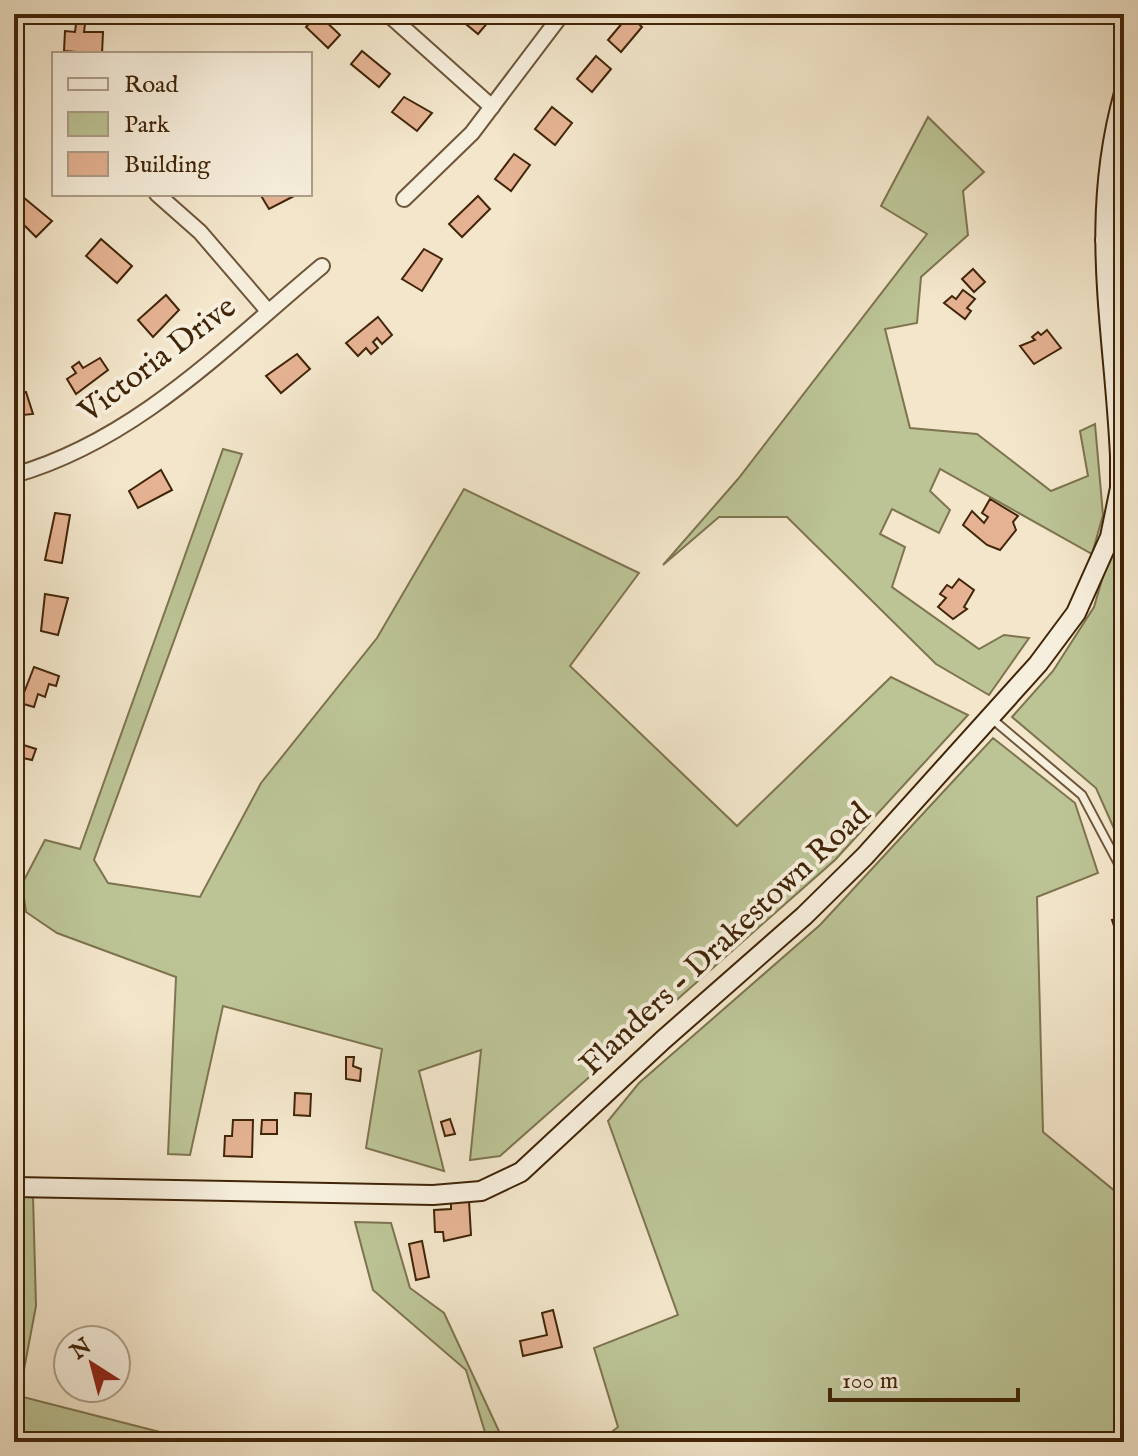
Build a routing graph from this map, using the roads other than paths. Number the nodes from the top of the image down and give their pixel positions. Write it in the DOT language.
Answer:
graph roads {
  1 [pos="388,14"];
  2 [pos="562,14"];
  3 [pos="1124,93"];
  4 [pos="492,107"];
  5 [pos="159,196"];
  6 [pos="404,199"];
  7 [pos="1103,240"];
  8 [pos="1124,246"];
  9 [pos="322,266"];
  10 [pos="268,311"];
  11 [pos="1121,416"];
  12 [pos="1122,456"];
  13 [pos="14,475"];
  14 [pos="991,718"];
  15 [pos="1124,874"];
  16 [pos="14,1187"];
  1 -- 4 [label="street"];
  2 -- 4 [label="street"];
  3 -- 7 [label="street, Flanders - Drakestown Road"];
  4 -- 6 [label="street"];
  5 -- 10 [label="street"];
  7 -- 8 [label="street"];
  7 -- 11 [label="street, Flanders - Drakestown Road"];
  9 -- 10 [label="street, Victoria Drive"];
  10 -- 13 [label="street, Victoria Drive"];
  11 -- 12 [label="street, Flanders - Drakestown Road"];
  12 -- 14 [label="street, Flanders - Drakestown Road"];
  14 -- 15 [label="lane"];
  14 -- 16 [label="street, Flanders - Drakestown Road"];
}
